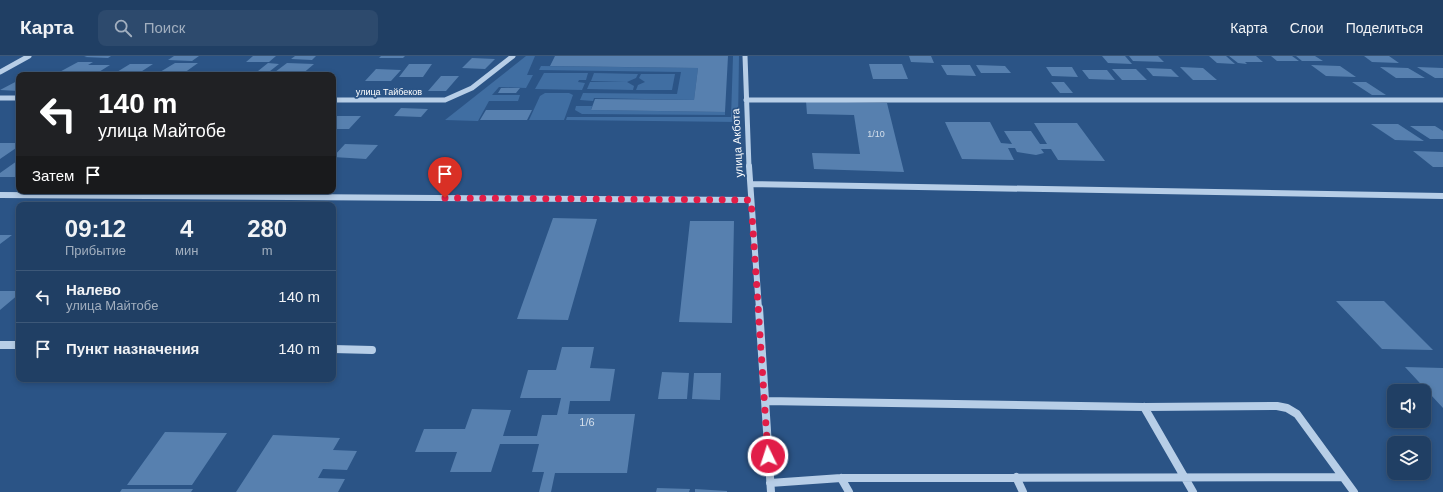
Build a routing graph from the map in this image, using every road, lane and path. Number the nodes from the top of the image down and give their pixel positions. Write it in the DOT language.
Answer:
graph roads {
  1 [pos="29,56"];
  2 [pos="513,56"];
  3 [pos="746,56"];
  4 [pos="0,72"];
  5 [pos="0,98"];
  6 [pos="16,98"];
  7 [pos="336,100"];
  8 [pos="746,100"];
  9 [pos="1443,100"];
  10 [pos="751,184"];
  11 [pos="0,195"];
  12 [pos="1443,196"];
  13 [pos="751,200"];
  14 [pos="0,345"];
  15 [pos="16,345"];
  16 [pos="336,350"];
  17 [pos="372,350"];
  18 [pos="765,401"];
  19 [pos="1144,407"];
  20 [pos="1016,477"];
  21 [pos="1184,477"];
  22 [pos="1342,477"];
  23 [pos="841,478"];
  24 [pos="770,488"];
  25 [pos="849,492"];
  26 [pos="1023,492"];
  27 [pos="1193,492"];
  28 [pos="1354,492"];
  1 -- 4 [label="street"];
  2 -- 7 [label="street, улица Тайбеков"];
  3 -- 8 [label="street, улица Акбота"];
  5 -- 6 [label="street"];
  8 -- 9 [label="street"];
  8 -- 10 [label="street, улица Акбота"];
  10 -- 12 [label="street"];
  10 -- 13 [label="street, улица Акбота"];
  11 -- 13 [label="street"];
  13 -- 18 [label="street, улица Акбота"];
  14 -- 15 [label="street"];
  16 -- 17 [label="street"];
  18 -- 19 [label="street"];
  18 -- 24 [label="street, улица Акбота"];
  19 -- 21 [label="street"];
  19 -- 22 [label="street"];
  20 -- 21 [label="street"];
  20 -- 23 [label="street"];
  20 -- 26 [label="street"];
  21 -- 22 [label="street"];
  21 -- 27 [label="street"];
  22 -- 28 [label="street"];
  23 -- 24 [label="street"];
  23 -- 25 [label="street"];
}
